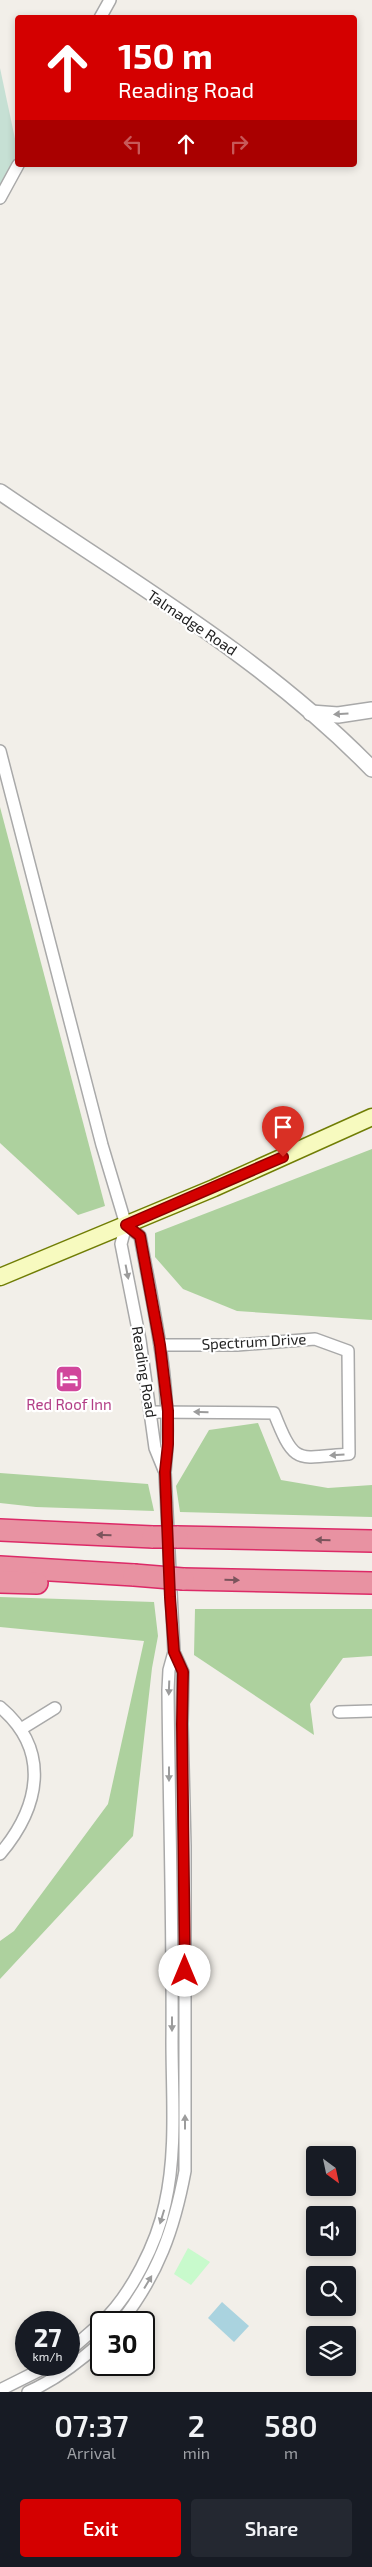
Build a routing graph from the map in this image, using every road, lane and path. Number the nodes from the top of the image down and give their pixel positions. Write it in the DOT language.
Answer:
graph roads {
  1 [pos="110,0"];
  2 [pos="102,15"];
  3 [pos="17,167"];
  4 [pos="0,198"];
  5 [pos="0,492"];
  6 [pos="372,710"];
  7 [pos="311,713"];
  8 [pos="0,751"];
  9 [pos="370,763"];
  10 [pos="372,1117"];
  11 [pos="126,1225"];
  12 [pos="0,1277"];
  13 [pos="160,1345"];
  14 [pos="168,1411"];
  15 [pos="150,1412"];
  16 [pos="165,1472"];
  17 [pos="0,1519"];
  18 [pos="0,1530"];
  19 [pos="55,1533"];
  20 [pos="372,1540"];
  21 [pos="0,1567"];
  22 [pos="110,1574"];
  23 [pos="0,1582"];
  24 [pos="372,1583"];
  25 [pos="174,1652"];
  26 [pos="0,1707"];
  27 [pos="55,1708"];
  28 [pos="339,1712"];
  29 [pos="372,1712"];
  30 [pos="21,1730"];
  31 [pos="0,1854"];
  32 [pos="110,2311"];
  33 [pos="129,2311"];
  34 [pos="90,2333"];
  35 [pos="80,2341"];
  36 [pos="90,2352"];
  37 [pos="28,2376"];
  38 [pos="0,2390"];
  39 [pos="28,2392"];
  1 -- 2 [label="street"];
  3 -- 4 [label="street"];
  5 -- 7 [label="street, Talmadge Road"];
  6 -- 7 [label="street, one-way"];
  7 -- 9 [label="street, Talmadge Road"];
  8 -- 11 [label="street"];
  10 -- 11 [label="main road"];
  11 -- 12 [label="main road"];
  11 -- 13 [label="street, Reading Road"];
  11 -- 15 [label="street, Reading Road, one-way"];
  13 -- 14 [label="street, Reading Road"];
  13 -- 14 [label="street, Spectrum Drive, one-way"];
  14 -- 15 [label="street, Spectrum Drive"];
  14 -- 16 [label="street, Reading Road"];
  15 -- 16 [label="street, Reading Road"];
  16 -- 25 [label="street"];
  17 -- 19 [label="highway"];
  18 -- 19 [label="highway"];
  20 -- 19 [label="highway, one-way, bridge"];
  21 -- 22 [label="highway"];
  22 -- 23 [label="highway"];
  22 -- 24 [label="highway, one-way, bridge"];
  25 -- 32 [label="street, one-way"];
  33 -- 25 [label="street, one-way"];
  26 -- 30 [label="street"];
  27 -- 30 [label="street"];
  28 -- 29 [label="street"];
  30 -- 31 [label="street"];
  34 -- 35 [label="street"];
  36 -- 39 [label="street"];
  37 -- 38 [label="street"];
}
